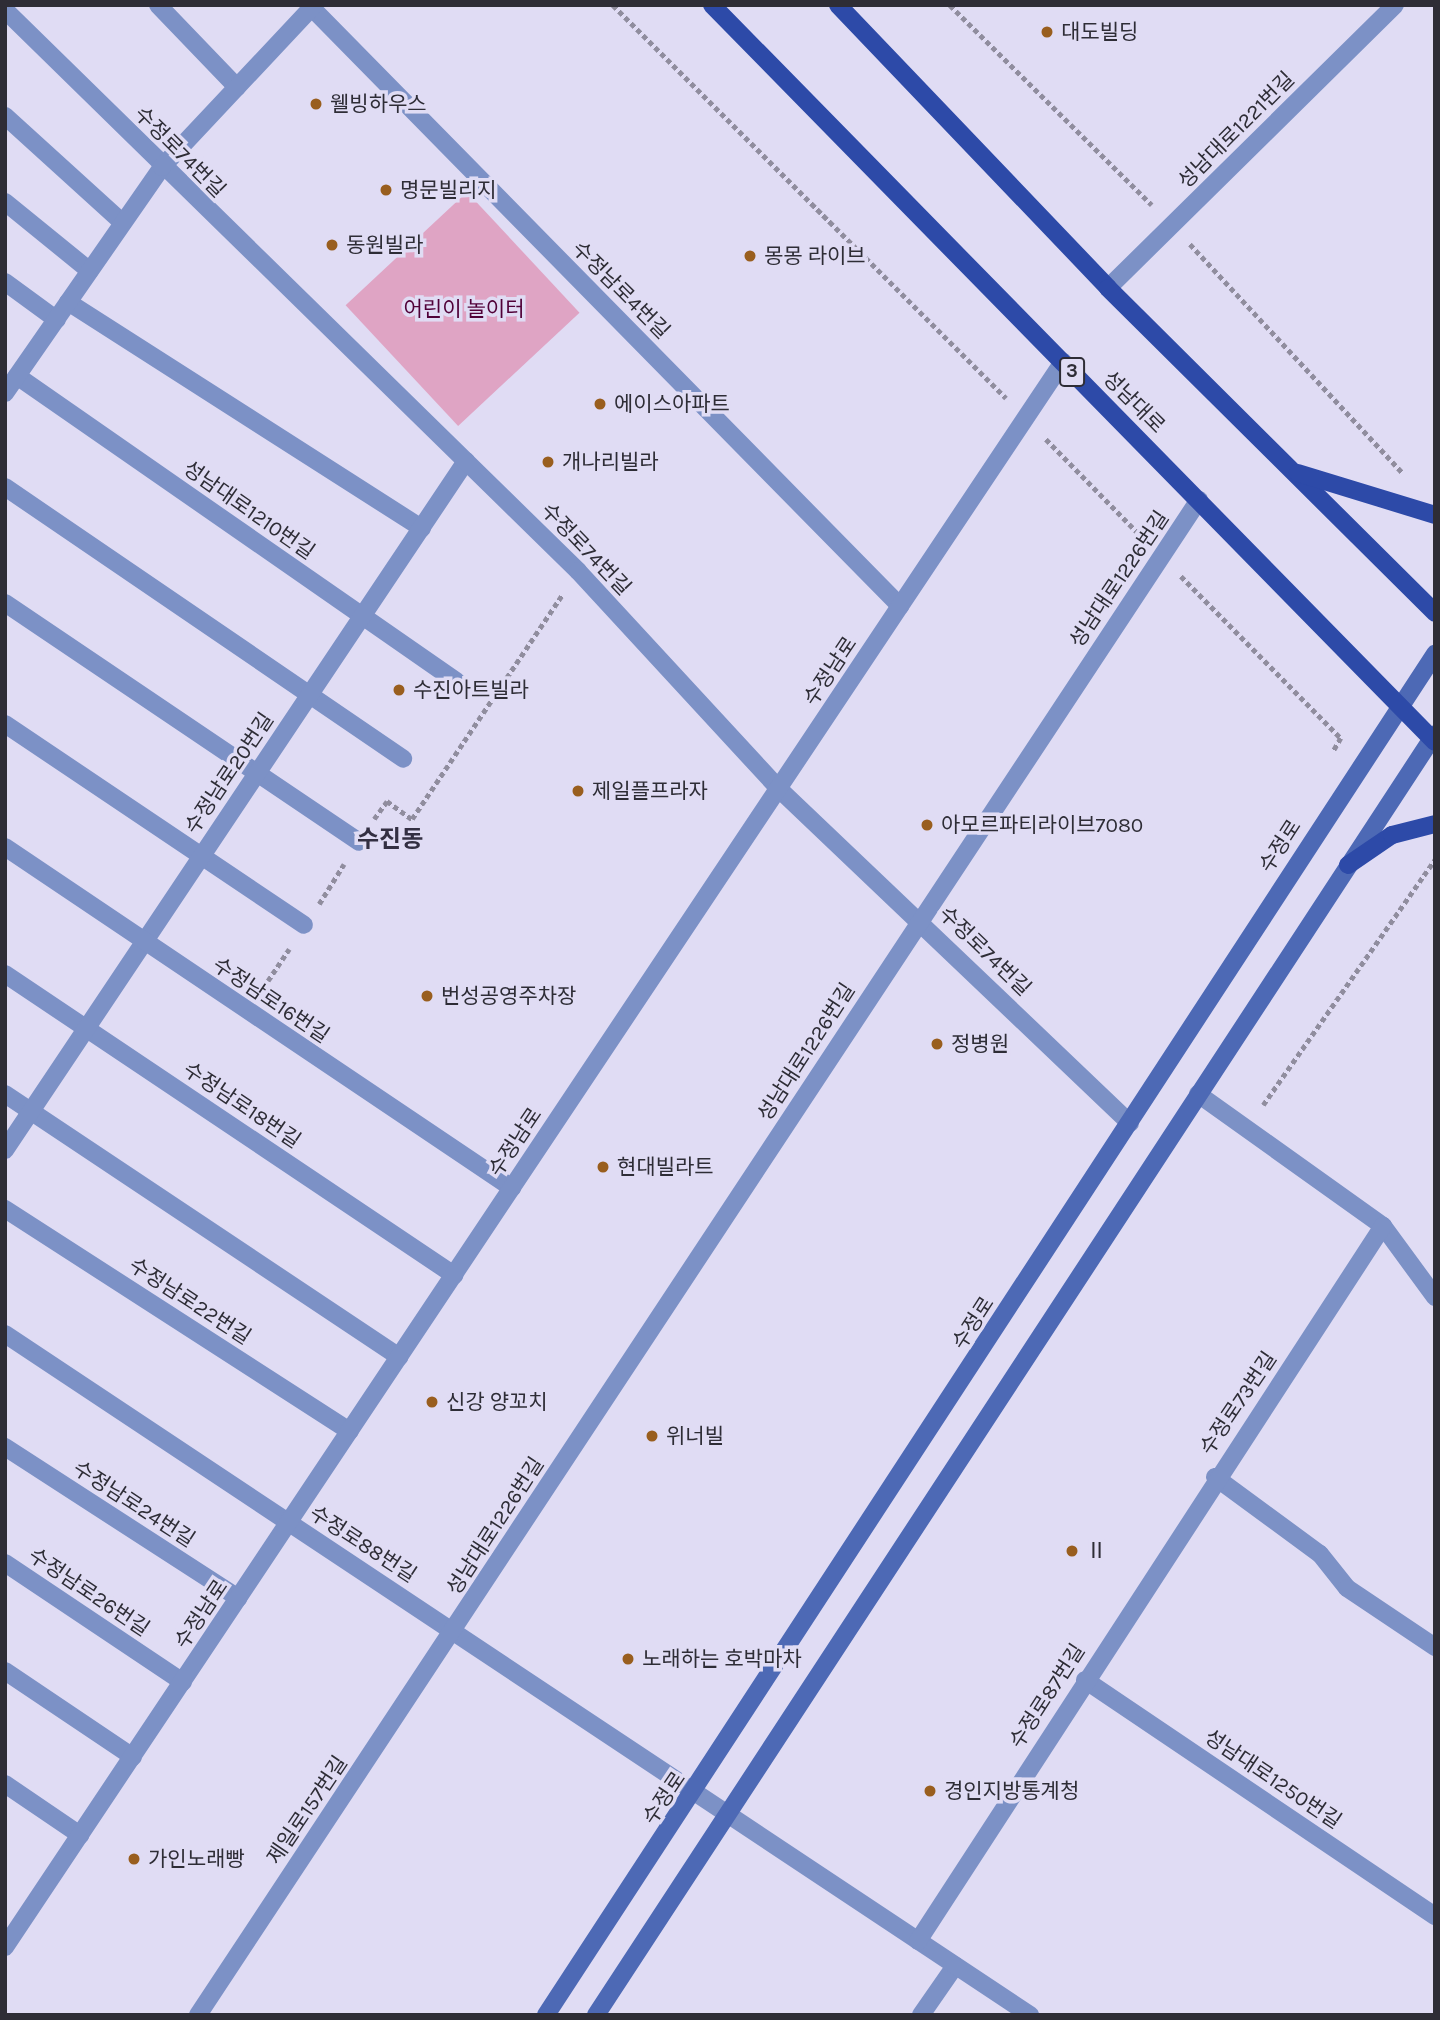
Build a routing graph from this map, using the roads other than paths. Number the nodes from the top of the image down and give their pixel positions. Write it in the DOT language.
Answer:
graph roads {
  1 [pos="158,5"];
  2 [pos="712,5"];
  3 [pos="1395,5"];
  4 [pos="311,6"];
  5 [pos="847,8"];
  6 [pos="5,10"];
  7 [pos="237,87"];
  8 [pos="5,116"];
  9 [pos="162,167"];
  10 [pos="5,202"];
  11 [pos="123,223"];
  12 [pos="90,271"];
  13 [pos="5,282"];
  14 [pos="1108,288"];
  15 [pos="68,302"];
  16 [pos="57,320"];
  17 [pos="1063,362"];
  18 [pos="11,372"];
  19 [pos="5,393"];
  20 [pos="466,461"];
  21 [pos="1293,471"];
  22 [pos="5,487"];
  23 [pos="1199,500"];
  24 [pos="1435,514"];
  25 [pos="422,528"];
  26 [pos="5,603"];
  27 [pos="900,606"];
  28 [pos="1435,613"];
  29 [pos="363,618"];
  30 [pos="1435,653"];
  31 [pos="456,681"];
  32 [pos="309,694"];
  33 [pos="1398,705"];
  34 [pos="5,724"];
  35 [pos="1434,738"];
  36 [pos="403,758"];
  37 [pos="254,774"];
  38 [pos="778,789"];
  39 [pos="1435,824"];
  40 [pos="359,842"];
  41 [pos="5,847"];
  42 [pos="200,856"];
  43 [pos="1348,865"];
  44 [pos="920,920"];
  45 [pos="304,925"];
  46 [pos="145,940"];
  47 [pos="5,974"];
  48 [pos="86,1028"];
  49 [pos="5,1094"];
  50 [pos="1198,1094"];
  51 [pos="31,1111"];
  52 [pos="1130,1123"];
  53 [pos="5,1150"];
  54 [pos="512,1188"];
  55 [pos="5,1209"];
  56 [pos="1383,1226"];
  57 [pos="454,1275"];
  58 [pos="1435,1297"];
  59 [pos="5,1334"];
  60 [pos="399,1357"];
  61 [pos="350,1431"];
  62 [pos="5,1447"];
  63 [pos="1215,1477"];
  64 [pos="288,1523"];
  65 [pos="5,1563"];
  66 [pos="238,1598"];
  67 [pos="453,1631"];
  68 [pos="1435,1647"];
  69 [pos="5,1671"];
  70 [pos="1085,1680"];
  71 [pos="183,1682"];
  72 [pos="133,1757"];
  73 [pos="5,1784"];
  74 [pos="694,1793"];
  75 [pos="728,1815"];
  76 [pos="80,1835"];
  77 [pos="1435,1916"];
  78 [pos="918,1941"];
  79 [pos="5,1947"];
  80 [pos="955,1966"];
  81 [pos="198,2015"];
  82 [pos="546,2015"];
  83 [pos="596,2015"];
  84 [pos="921,2015"];
  85 [pos="1030,2015"];
  1 -- 7 [label="street"];
  2 -- 17 [label="main road, 성남대로 / 3"];
  3 -- 14 [label="street, 성남대로1221번길"];
  4 -- 7 [label="street"];
  4 -- 27 [label="street, 수정남로4번길"];
  5 -- 14 [label="main road"];
  6 -- 9 [label="street, 수정로74번길"];
  7 -- 9 [label="street"];
  8 -- 11 [label="street"];
  9 -- 11 [label="street"];
  9 -- 20 [label="street, 수정로74번길"];
  10 -- 12 [label="street"];
  11 -- 12 [label="street"];
  12 -- 15 [label="street"];
  13 -- 16 [label="street"];
  14 -- 21 [label="main road"];
  15 -- 16 [label="street"];
  15 -- 25 [label="street"];
  16 -- 18 [label="street"];
  17 -- 23 [label="main road, 성남대로 / 3"];
  17 -- 27 [label="street, 수정남로"];
  18 -- 19 [label="street"];
  18 -- 29 [label="street, 성남대로1210번길"];
  20 -- 25 [label="street, 수정남로20번길"];
  20 -- 38 [label="street, 수정로74번길"];
  21 -- 24 [label="main road"];
  21 -- 28 [label="main road"];
  22 -- 32 [label="street"];
  23 -- 33 [label="main road, 성남대로 / 3"];
  23 -- 44 [label="street, 성남대로1226번길"];
  25 -- 29 [label="street, 수정남로20번길"];
  26 -- 37 [label="street"];
  27 -- 38 [label="street, 수정남로"];
  29 -- 31 [label="street, 성남대로1210번길"];
  29 -- 32 [label="street, 수정남로20번길"];
  30 -- 33 [label="main road, 수정로"];
  32 -- 36 [label="street"];
  32 -- 37 [label="street, 수정남로20번길"];
  33 -- 35 [label="main road, 성남대로 / 3"];
  33 -- 52 [label="main road, 수정로"];
  34 -- 42 [label="street"];
  35 -- 43 [label="main road"];
  37 -- 40 [label="street"];
  37 -- 42 [label="street, 수정남로20번길"];
  38 -- 44 [label="street, 수정로74번길"];
  38 -- 54 [label="street, 수정남로"];
  39 -- 43 [label="main road"];
  41 -- 46 [label="street, 수정남로16번길"];
  42 -- 45 [label="street"];
  42 -- 46 [label="street, 수정남로20번길"];
  43 -- 50 [label="main road"];
  44 -- 52 [label="street, 수정로74번길"];
  44 -- 67 [label="street, 성남대로1226번길"];
  46 -- 48 [label="street, 수정남로20번길"];
  46 -- 54 [label="street, 수정남로16번길"];
  47 -- 48 [label="street, 수정남로18번길"];
  48 -- 51 [label="street, 수정남로20번길"];
  48 -- 57 [label="street, 수정남로18번길"];
  49 -- 51 [label="street"];
  50 -- 56 [label="street"];
  50 -- 75 [label="main road"];
  51 -- 53 [label="street, 수정남로20번길"];
  51 -- 60 [label="street"];
  52 -- 74 [label="main road, 수정로"];
  54 -- 57 [label="street, 수정남로"];
  55 -- 61 [label="street, 수정남로22번길"];
  56 -- 58 [label="street"];
  56 -- 63 [label="street, 수정로73번길"];
  57 -- 60 [label="street, 수정남로"];
  59 -- 64 [label="street, 수정로88번길"];
  60 -- 61 [label="street, 수정남로"];
  61 -- 64 [label="street, 수정남로"];
  62 -- 66 [label="street, 수정남로24번길"];
  63 -- 68 [label="street, 수정로73번길"];
  63 -- 70 [label="street, 수정로87번길"];
  64 -- 66 [label="street, 수정남로"];
  64 -- 67 [label="street, 수정로88번길"];
  65 -- 71 [label="street, 수정남로26번길"];
  66 -- 71 [label="street, 수정남로"];
  67 -- 74 [label="street, 수정로88번길"];
  67 -- 81 [label="street, 제일로157번길"];
  69 -- 72 [label="street"];
  70 -- 77 [label="street, 성남대로1250번길"];
  70 -- 78 [label="street, 수정로87번길"];
  71 -- 72 [label="street, 수정남로"];
  72 -- 76 [label="street, 수정남로"];
  73 -- 76 [label="street"];
  74 -- 75 [label="street"];
  74 -- 82 [label="main road, 수정로"];
  75 -- 78 [label="street"];
  75 -- 83 [label="main road"];
  76 -- 79 [label="street, 수정남로"];
  78 -- 80 [label="street"];
  80 -- 84 [label="street"];
  80 -- 85 [label="street"];
}
